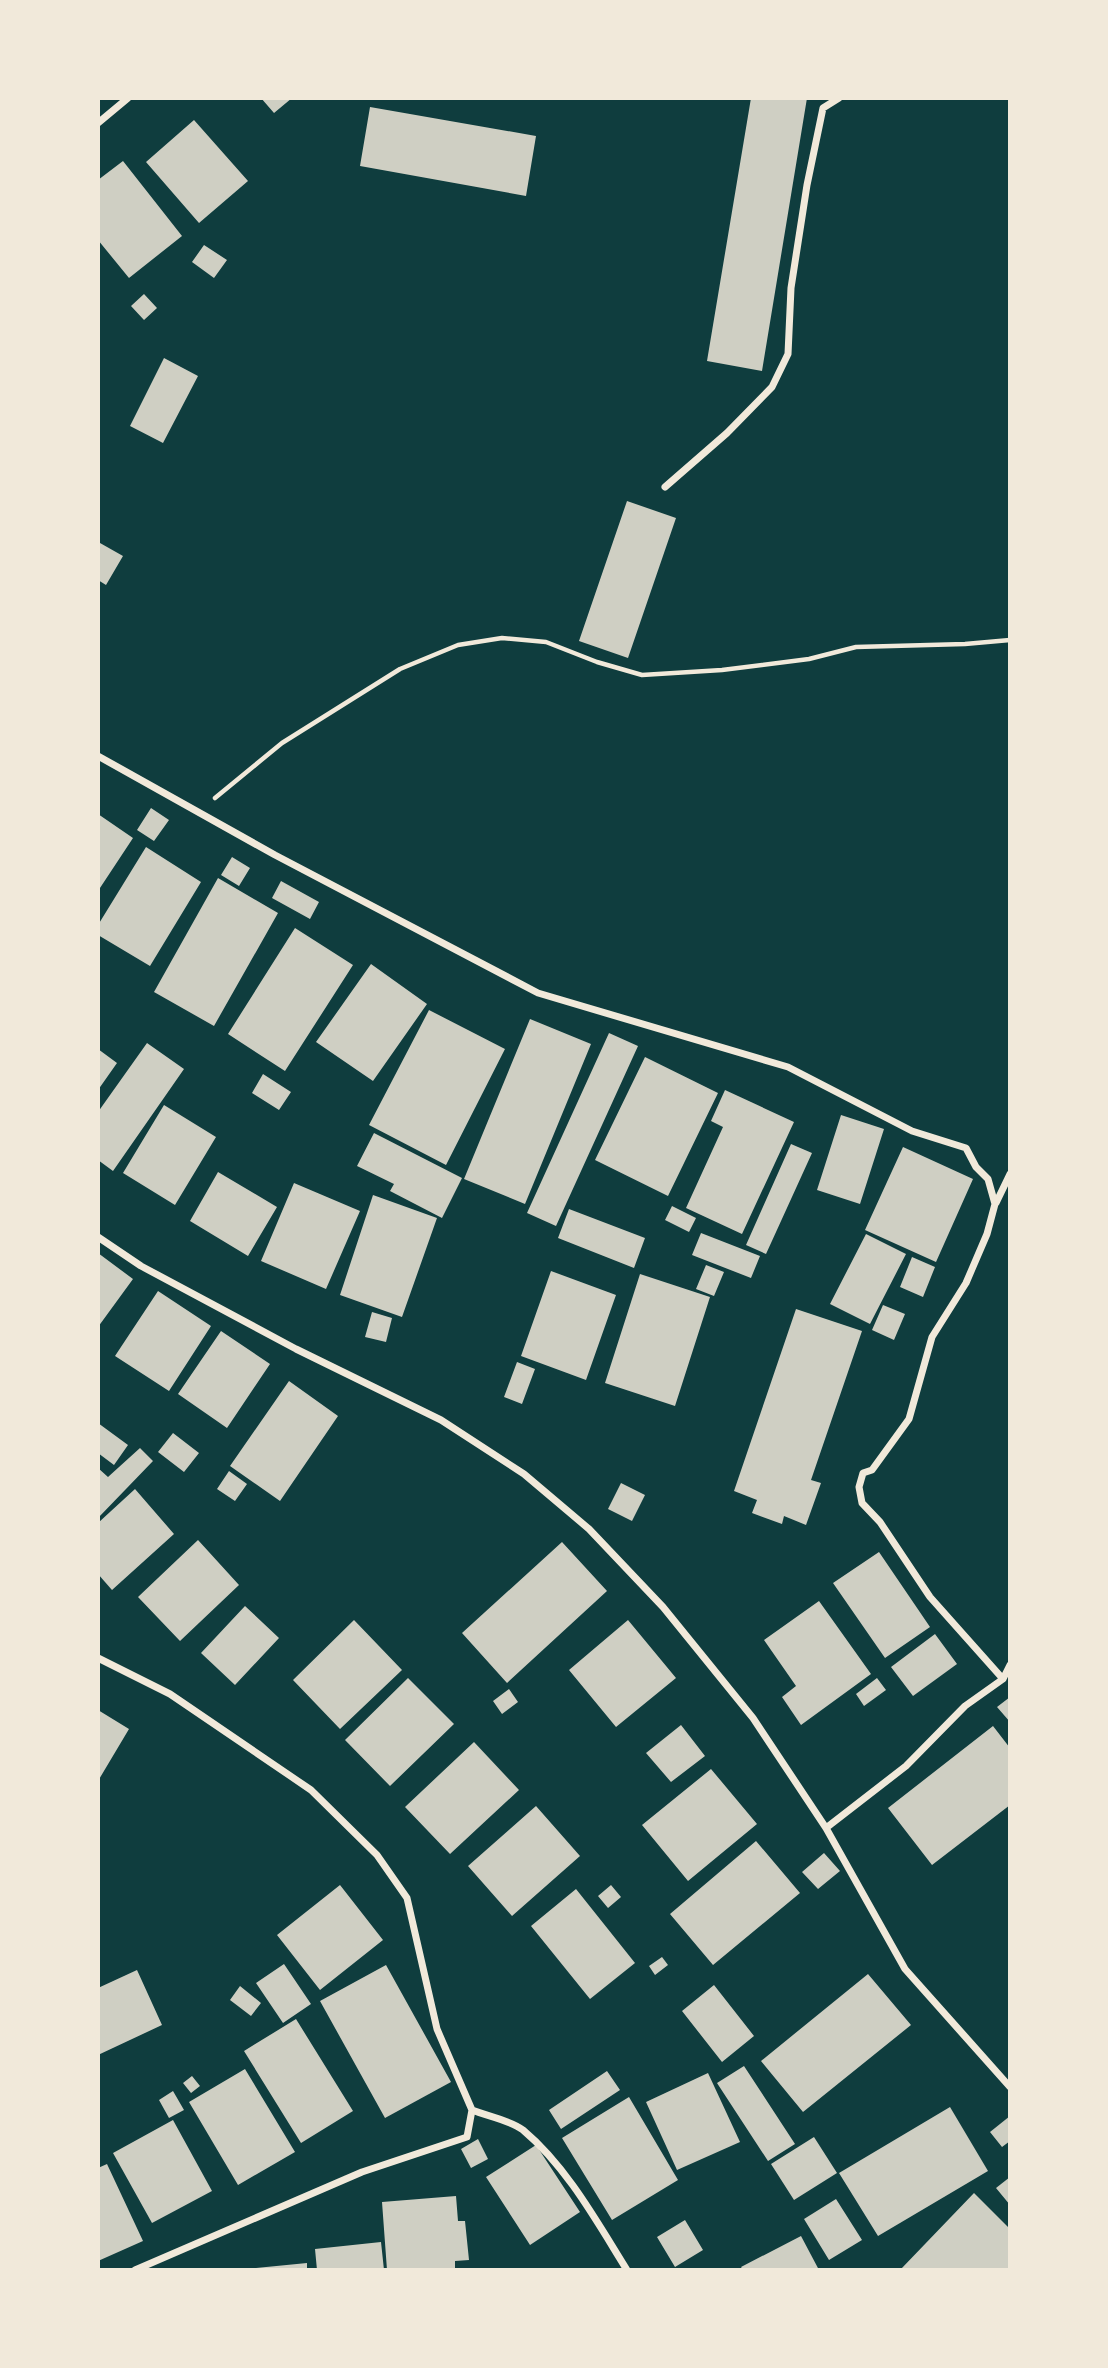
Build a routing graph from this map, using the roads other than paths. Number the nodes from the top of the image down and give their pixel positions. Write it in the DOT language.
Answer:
graph roads {
  1 [pos="128,98"];
  2 [pos="839,98"];
  3 [pos="98,123"];
  4 [pos="665,487"];
  5 [pos="98,756"];
  6 [pos="1010,1174"];
  7 [pos="995,1204"];
  8 [pos="98,1237"];
  9 [pos="98,1658"];
  10 [pos="1010,1665"];
  11 [pos="1003,1679"];
  12 [pos="826,1828"];
  13 [pos="1010,2087"];
  14 [pos="472,2110"];
  15 [pos="135,2270"];
  16 [pos="627,2270"];
  1 -- 3 [label="street"];
  2 -- 4 [label="street"];
  5 -- 7 [label="street"];
  6 -- 7 [label="street"];
  7 -- 11 [label="street"];
  8 -- 12 [label="street"];
  9 -- 14 [label="street"];
  10 -- 11 [label="street"];
  11 -- 12 [label="street"];
  12 -- 13 [label="street"];
  14 -- 15 [label="street"];
  14 -- 16 [label="street"];
}
